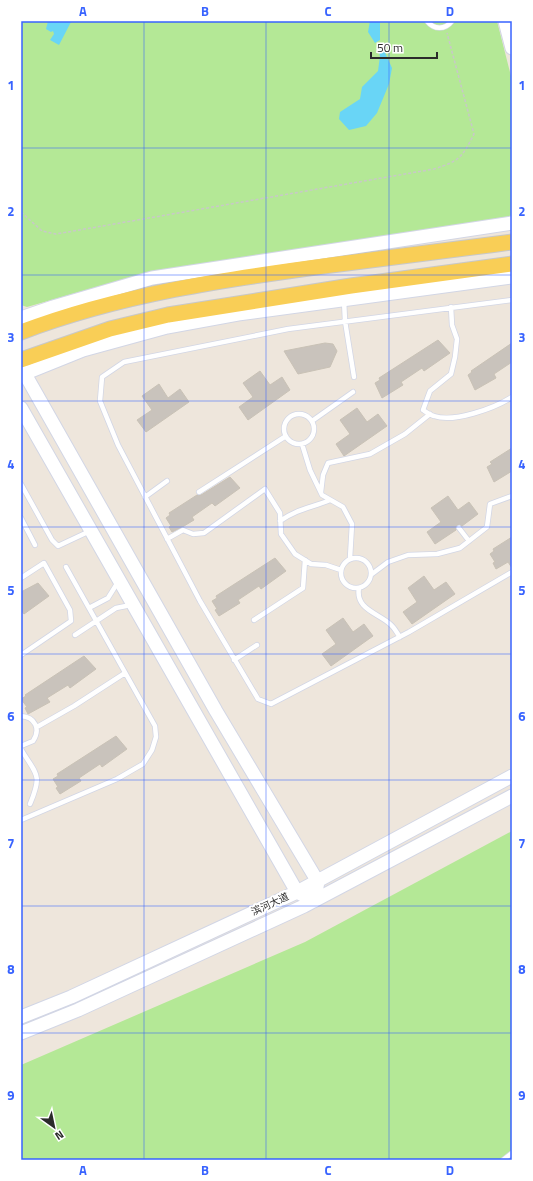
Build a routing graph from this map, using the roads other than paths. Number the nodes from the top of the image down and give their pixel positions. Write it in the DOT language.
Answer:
graph roads {
  1 [pos="427,21"];
  2 [pos="452,21"];
  3 [pos="505,21"];
  4 [pos="512,48"];
  5 [pos="512,223"];
  6 [pos="512,242"];
  7 [pos="512,264"];
  8 [pos="512,277"];
  9 [pos="344,293"];
  10 [pos="512,300"];
  11 [pos="451,307"];
  12 [pos="21,318"];
  13 [pos="345,321"];
  14 [pos="21,332"];
  15 [pos="22,369"];
  16 [pos="354,377"];
  17 [pos="353,392"];
  18 [pos="512,397"];
  19 [pos="21,408"];
  20 [pos="430,414"];
  21 [pos="312,421"];
  22 [pos="286,436"];
  23 [pos="302,444"];
  24 [pos="167,481"];
  25 [pos="21,484"];
  26 [pos="199,492"];
  27 [pos="321,492"];
  28 [pos="512,496"];
  29 [pos="145,497"];
  30 [pos="330,500"];
  31 [pos="21,518"];
  32 [pos="280,521"];
  33 [pos="459,528"];
  34 [pos="90,531"];
  35 [pos="167,539"];
  36 [pos="469,541"];
  37 [pos="35,545"];
  38 [pos="350,558"];
  39 [pos="306,560"];
  40 [pos="66,567"];
  41 [pos="341,570"];
  42 [pos="512,572"];
  43 [pos="372,574"];
  44 [pos="21,578"];
  45 [pos="119,581"];
  46 [pos="359,588"];
  47 [pos="132,604"];
  48 [pos="89,608"];
  49 [pos="254,620"];
  50 [pos="96,621"];
  51 [pos="75,635"];
  52 [pos="400,637"];
  53 [pos="257,645"];
  54 [pos="21,655"];
  55 [pos="234,660"];
  56 [pos="125,673"];
  57 [pos="21,716"];
  58 [pos="37,727"];
  59 [pos="21,747"];
  60 [pos="512,776"];
  61 [pos="512,796"];
  62 [pos="30,804"];
  63 [pos="21,820"];
  64 [pos="318,882"];
  65 [pos="297,892"];
  66 [pos="314,901"];
  67 [pos="21,1017"];
  68 [pos="21,1033"];
  69 [pos="512,1153"];
  70 [pos="503,1160"];
  1 -- 2 [label="lane"];
  3 -- 4 [label="street"];
  5 -- 12 [label="street"];
  6 -- 14 [label="main road"];
  7 -- 9 [label="main road"];
  8 -- 9 [label="street"];
  9 -- 13 [label="lane"];
  9 -- 15 [label="main road"];
  10 -- 11 [label="lane"];
  11 -- 13 [label="lane"];
  11 -- 20 [label="lane"];
  13 -- 16 [label="lane"];
  13 -- 29 [label="lane"];
  15 -- 64 [label="street"];
  17 -- 21 [label="lane"];
  18 -- 20 [label="lane"];
  19 -- 34 [label="street"];
  20 -- 27 [label="lane"];
  21 -- 22 [label="lane"];
  21 -- 23 [label="lane"];
  22 -- 23 [label="lane"];
  22 -- 26 [label="lane"];
  23 -- 27 [label="lane"];
  24 -- 29 [label="lane"];
  25 -- 34 [label="lane"];
  27 -- 30 [label="lane"];
  28 -- 36 [label="lane"];
  29 -- 35 [label="lane"];
  30 -- 32 [label="lane"];
  30 -- 38 [label="lane"];
  31 -- 37 [label="lane"];
  32 -- 35 [label="lane"];
  32 -- 39 [label="lane"];
  33 -- 36 [label="lane"];
  34 -- 45 [label="street"];
  35 -- 55 [label="lane"];
  36 -- 43 [label="lane"];
  38 -- 41 [label="lane"];
  38 -- 43 [label="lane"];
  39 -- 41 [label="lane"];
  39 -- 49 [label="lane"];
  40 -- 48 [label="lane"];
  41 -- 46 [label="lane"];
  42 -- 52 [label="lane"];
  43 -- 46 [label="lane"];
  44 -- 54 [label="lane"];
  45 -- 47 [label="street"];
  45 -- 48 [label="lane"];
  46 -- 52 [label="lane"];
  47 -- 50 [label="lane"];
  47 -- 65 [label="street"];
  48 -- 50 [label="lane"];
  50 -- 51 [label="lane"];
  50 -- 56 [label="lane"];
  52 -- 55 [label="lane"];
  53 -- 55 [label="lane"];
  56 -- 58 [label="lane"];
  56 -- 63 [label="lane"];
  57 -- 58 [label="lane"];
  58 -- 59 [label="lane"];
  59 -- 62 [label="lane"];
  60 -- 64 [label="street, 滨河大道"];
  61 -- 66 [label="street, 滨河大道"];
  64 -- 65 [label="street, 滨河大道"];
  64 -- 66 [label="street"];
  65 -- 66 [label="street"];
  65 -- 67 [label="street, 滨河大道"];
  66 -- 68 [label="street, 滨河大道"];
  69 -- 70 [label="lane"];
}
